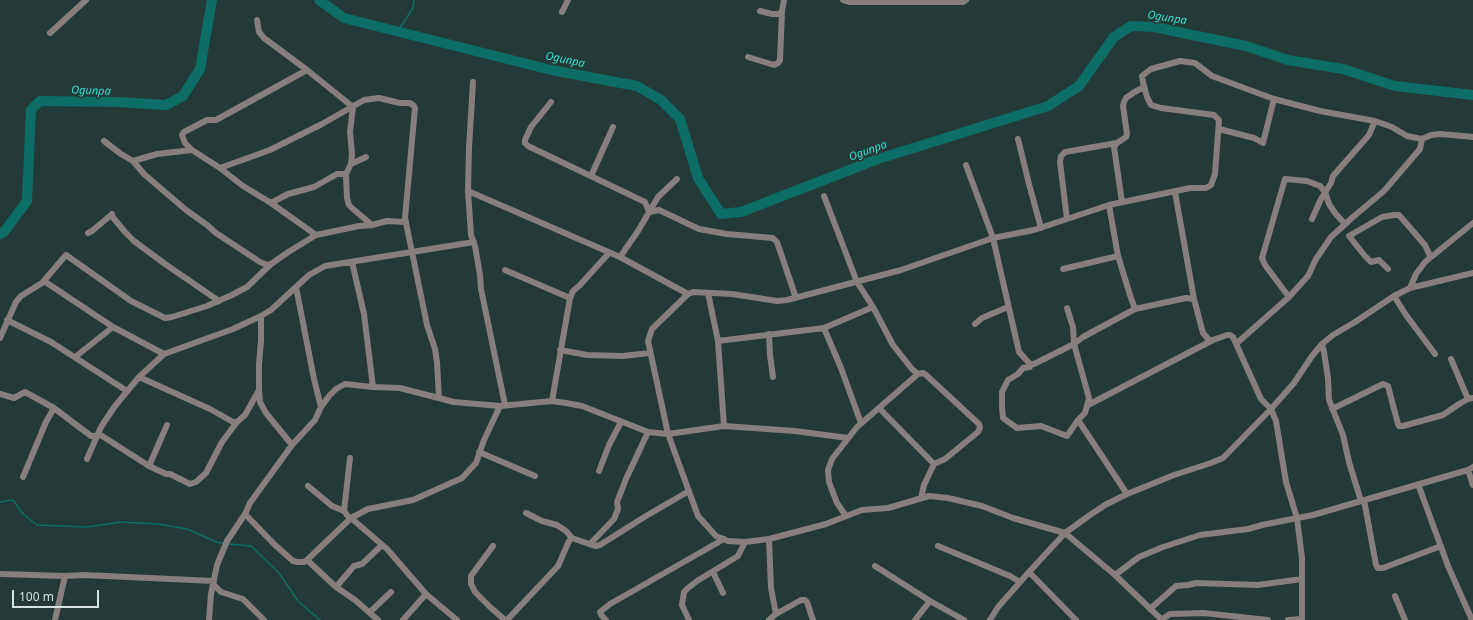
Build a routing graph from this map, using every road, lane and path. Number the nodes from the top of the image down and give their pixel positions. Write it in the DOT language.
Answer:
graph roads {
  1 [pos="86,0"];
  2 [pos="568,0"];
  3 [pos="784,0"];
  4 [pos="843,0"];
  5 [pos="966,0"];
  6 [pos="760,11"];
  7 [pos="782,11"];
  8 [pos="562,12"];
  9 [pos="257,20"];
  10 [pos="50,33"];
  11 [pos="748,57"];
  12 [pos="307,70"];
  13 [pos="473,82"];
  14 [pos="1144,87"];
  15 [pos="1274,99"];
  16 [pos="551,102"];
  17 [pos="353,107"];
  18 [pos="1375,121"];
  19 [pos="614,127"];
  20 [pos="1219,129"];
  21 [pos="1473,137"];
  22 [pos="1422,139"];
  23 [pos="1018,140"];
  24 [pos="104,141"];
  25 [pos="1117,143"];
  26 [pos="192,150"];
  27 [pos="366,158"];
  28 [pos="133,161"];
  29 [pos="351,164"];
  30 [pos="966,165"];
  31 [pos="220,168"];
  32 [pos="346,174"];
  33 [pos="591,176"];
  34 [pos="677,178"];
  35 [pos="468,191"];
  36 [pos="1175,192"];
  37 [pos="1325,192"];
  38 [pos="824,196"];
  39 [pos="1122,202"];
  40 [pos="271,203"];
  41 [pos="1109,205"];
  42 [pos="649,212"];
  43 [pos="1067,219"];
  44 [pos="1312,219"];
  45 [pos="406,222"];
  46 [pos="1473,223"];
  47 [pos="1345,224"];
  48 [pos="372,226"];
  49 [pos="1041,228"];
  50 [pos="88,233"];
  51 [pos="316,235"];
  52 [pos="993,238"];
  53 [pos="474,242"];
  54 [pos="412,253"];
  55 [pos="609,253"];
  56 [pos="1118,256"];
  57 [pos="1430,256"];
  58 [pos="620,257"];
  59 [pos="352,262"];
  60 [pos="271,264"];
  61 [pos="1063,269"];
  62 [pos="1388,269"];
  63 [pos="505,270"];
  64 [pos="1473,273"];
  65 [pos="44,281"];
  66 [pos="857,282"];
  67 [pos="296,287"];
  68 [pos="1410,288"];
  69 [pos="708,293"];
  70 [pos="688,294"];
  71 [pos="1394,296"];
  72 [pos="1289,297"];
  73 [pos="570,298"];
  74 [pos="796,298"];
  75 [pos="1194,299"];
  76 [pos="220,301"];
  77 [pos="873,307"];
  78 [pos="1008,307"];
  79 [pos="1067,308"];
  80 [pos="1135,309"];
  81 [pos="261,316"];
  82 [pos="4,321"];
  83 [pos="975,324"];
  84 [pos="113,327"];
  85 [pos="824,328"];
  86 [pos="769,334"];
  87 [pos="0,338"];
  88 [pos="1213,340"];
  89 [pos="718,341"];
  90 [pos="1237,343"];
  91 [pos="1074,344"];
  92 [pos="1322,344"];
  93 [pos="560,350"];
  94 [pos="650,353"];
  95 [pos="164,354"];
  96 [pos="1435,354"];
  97 [pos="75,357"];
  98 [pos="1451,359"];
  99 [pos="1030,364"];
  100 [pos="918,374"];
  101 [pos="139,377"];
  102 [pos="773,377"];
  103 [pos="373,387"];
  104 [pos="259,390"];
  105 [pos="128,391"];
  106 [pos="0,394"];
  107 [pos="439,398"];
  108 [pos="1470,399"];
  109 [pos="253,401"];
  110 [pos="552,401"];
  111 [pos="260,402"];
  112 [pos="1088,405"];
  113 [pos="503,406"];
  114 [pos="321,407"];
  115 [pos="54,408"];
  116 [pos="880,409"];
  117 [pos="1272,409"];
  118 [pos="1332,410"];
  119 [pos="1078,420"];
  120 [pos="237,422"];
  121 [pos="621,422"];
  122 [pos="862,423"];
  123 [pos="167,425"];
  124 [pos="724,426"];
  125 [pos="648,432"];
  126 [pos="99,434"];
  127 [pos="668,434"];
  128 [pos="848,438"];
  129 [pos="292,445"];
  130 [pos="479,452"];
  131 [pos="350,458"];
  132 [pos="87,459"];
  133 [pos="934,464"];
  134 [pos="149,466"];
  135 [pos="1471,468"];
  136 [pos="599,471"];
  137 [pos="23,476"];
  138 [pos="536,476"];
  139 [pos="1418,484"];
  140 [pos="1473,485"];
  141 [pos="308,486"];
  142 [pos="689,492"];
  143 [pos="1127,494"];
  144 [pos="921,498"];
  145 [pos="1362,501"];
  146 [pos="344,511"];
  147 [pos="526,513"];
  148 [pos="245,514"];
  149 [pos="846,516"];
  150 [pos="1297,518"];
  151 [pos="351,519"];
  152 [pos="1065,533"];
  153 [pos="572,538"];
  154 [pos="724,539"];
  155 [pos="769,539"];
  156 [pos="745,542"];
  157 [pos="590,544"];
  158 [pos="382,545"];
  159 [pos="493,546"];
  160 [pos="938,546"];
  161 [pos="1441,546"];
  162 [pos="306,560"];
  163 [pos="875,566"];
  164 [pos="713,572"];
  165 [pos="1029,572"];
  166 [pos="0,574"];
  167 [pos="1115,575"];
  168 [pos="65,576"];
  169 [pos="1302,579"];
  170 [pos="1020,582"];
  171 [pos="214,583"];
  172 [pos="336,587"];
  173 [pos="390,592"];
  174 [pos="723,593"];
  175 [pos="426,594"];
  176 [pos="1395,596"];
  177 [pos="930,601"];
  178 [pos="1150,609"];
  179 [pos="370,612"];
  180 [pos="776,614"];
  181 [pos="1177,617"];
  182 [pos="1302,619"];
  183 [pos="54,620"];
  184 [pos="209,620"];
  185 [pos="264,620"];
  186 [pos="378,620"];
  187 [pos="403,620"];
  188 [pos="457,620"];
  189 [pos="506,620"];
  190 [pos="606,620"];
  191 [pos="689,620"];
  192 [pos="769,620"];
  193 [pos="813,620"];
  194 [pos="915,620"];
  195 [pos="964,620"];
  196 [pos="990,620"];
  197 [pos="1076,620"];
  198 [pos="1161,620"];
  199 [pos="1268,620"];
  200 [pos="1288,620"];
  201 [pos="1405,620"];
  202 [pos="1472,620"];
  1 -- 10 [label="street"];
  2 -- 8 [label="street"];
  3 -- 7 [label="street"];
  4 -- 5 [label="street"];
  6 -- 7 [label="street"];
  7 -- 11 [label="street"];
  9 -- 12 [label="street"];
  12 -- 17 [label="street"];
  12 -- 26 [label="street"];
  13 -- 35 [label="street"];
  14 -- 15 [label="street"];
  14 -- 20 [label="street"];
  14 -- 25 [label="street"];
  15 -- 18 [label="street"];
  15 -- 20 [label="street"];
  16 -- 33 [label="street"];
  17 -- 29 [label="street"];
  17 -- 31 [label="street"];
  17 -- 45 [label="street"];
  18 -- 22 [label="street"];
  18 -- 37 [label="street"];
  19 -- 33 [label="street"];
  20 -- 36 [label="street"];
  21 -- 22 [label="street"];
  22 -- 47 [label="street"];
  23 -- 49 [label="street"];
  24 -- 28 [label="street"];
  25 -- 39 [label="street"];
  25 -- 43 [label="street"];
  26 -- 28 [label="street"];
  26 -- 31 [label="street"];
  27 -- 29 [label="street"];
  28 -- 60 [label="street"];
  29 -- 32 [label="street"];
  30 -- 52 [label="street"];
  31 -- 40 [label="street"];
  32 -- 40 [label="street"];
  32 -- 48 [label="street"];
  33 -- 42 [label="street"];
  34 -- 42 [label="street"];
  35 -- 53 [label="street"];
  35 -- 55 [label="street"];
  36 -- 39 [label="street"];
  36 -- 75 [label="street"];
  37 -- 44 [label="street"];
  37 -- 47 [label="street"];
  37 -- 72 [label="street"];
  38 -- 66 [label="street"];
  39 -- 41 [label="street"];
  40 -- 51 [label="street"];
  41 -- 43 [label="street"];
  41 -- 56 [label="street"];
  42 -- 58 [label="street"];
  42 -- 74 [label="street"];
  43 -- 49 [label="street"];
  45 -- 48 [label="street"];
  45 -- 54 [label="street"];
  46 -- 57 [label="street"];
  47 -- 72 [label="street"];
  48 -- 51 [label="street"];
  49 -- 52 [label="street"];
  50 -- 76 [label="street"];
  51 -- 60 [label="street"];
  52 -- 66 [label="street"];
  52 -- 78 [label="street"];
  53 -- 54 [label="street"];
  53 -- 113 [label="street"];
  54 -- 59 [label="street"];
  54 -- 107 [label="street"];
  55 -- 58 [label="street"];
  55 -- 73 [label="street"];
  56 -- 61 [label="street"];
  56 -- 80 [label="street"];
  57 -- 62 [label="street"];
  57 -- 68 [label="street"];
  58 -- 70 [label="street"];
  59 -- 67 [label="street"];
  59 -- 103 [label="street"];
  60 -- 76 [label="street"];
  63 -- 73 [label="street"];
  64 -- 68 [label="street"];
  65 -- 76 [label="street"];
  65 -- 82 [label="street"];
  65 -- 84 [label="street"];
  66 -- 74 [label="street"];
  66 -- 77 [label="street"];
  67 -- 81 [label="street"];
  67 -- 114 [label="street"];
  68 -- 71 [label="street"];
  69 -- 70 [label="street"];
  69 -- 74 [label="street"];
  69 -- 89 [label="street"];
  70 -- 94 [label="street"];
  71 -- 92 [label="street"];
  71 -- 96 [label="street"];
  72 -- 90 [label="street"];
  73 -- 93 [label="street"];
  75 -- 80 [label="street"];
  75 -- 88 [label="street"];
  77 -- 85 [label="street"];
  77 -- 100 [label="street"];
  78 -- 83 [label="street"];
  78 -- 99 [label="street"];
  79 -- 91 [label="street"];
  80 -- 91 [label="street"];
  81 -- 95 [label="street"];
  81 -- 104 [label="street"];
  82 -- 87 [label="street"];
  82 -- 97 [label="street"];
  84 -- 95 [label="street"];
  84 -- 97 [label="street"];
  85 -- 86 [label="street"];
  85 -- 122 [label="street"];
  86 -- 89 [label="street"];
  86 -- 102 [label="street"];
  88 -- 90 [label="street"];
  88 -- 112 [label="street"];
  89 -- 124 [label="street"];
  90 -- 117 [label="street"];
  91 -- 99 [label="street"];
  91 -- 112 [label="street"];
  92 -- 117 [label="street"];
  92 -- 118 [label="street"];
  93 -- 94 [label="street"];
  93 -- 110 [label="street"];
  94 -- 127 [label="street"];
  95 -- 101 [label="street"];
  97 -- 105 [label="street"];
  98 -- 108 [label="street"];
  99 -- 119 [label="street"];
  100 -- 116 [label="street"];
  100 -- 133 [label="street"];
  101 -- 105 [label="street"];
  101 -- 120 [label="street"];
  103 -- 107 [label="street"];
  103 -- 114 [label="street"];
  104 -- 109 [label="street"];
  104 -- 111 [label="street"];
  105 -- 126 [label="street"];
  106 -- 115 [label="street"];
  107 -- 113 [label="street"];
  108 -- 118 [label="street"];
  109 -- 111 [label="street"];
  109 -- 120 [label="street"];
  110 -- 113 [label="street"];
  110 -- 121 [label="street"];
  111 -- 129 [label="street"];
  112 -- 119 [label="street"];
  113 -- 130 [label="street"];
  114 -- 129 [label="street"];
  115 -- 126 [label="street"];
  115 -- 137 [label="street"];
  116 -- 122 [label="street"];
  116 -- 133 [label="street"];
  117 -- 143 [label="street"];
  117 -- 150 [label="street"];
  118 -- 145 [label="street"];
  119 -- 143 [label="street"];
  120 -- 134 [label="street"];
  121 -- 125 [label="street"];
  121 -- 136 [label="street"];
  122 -- 128 [label="street"];
  123 -- 134 [label="street"];
  124 -- 127 [label="street"];
  124 -- 128 [label="street"];
  125 -- 127 [label="street"];
  125 -- 157 [label="street"];
  126 -- 132 [label="street"];
  126 -- 134 [label="street"];
  127 -- 142 [label="street"];
  128 -- 149 [label="street"];
  129 -- 148 [label="street"];
  130 -- 138 [label="street"];
  130 -- 151 [label="street"];
  131 -- 146 [label="street"];
  133 -- 144 [label="street"];
  135 -- 139 [label="street"];
  135 -- 140 [label="street"];
  139 -- 145 [label="street"];
  139 -- 161 [label="street"];
  141 -- 146 [label="street"];
  142 -- 154 [label="street"];
  142 -- 157 [label="street"];
  143 -- 152 [label="street"];
  144 -- 149 [label="street"];
  144 -- 152 [label="street"];
  145 -- 150 [label="street"];
  145 -- 161 [label="street"];
  146 -- 151 [label="street"];
  147 -- 153 [label="street"];
  148 -- 162 [label="street"];
  148 -- 171 [label="street"];
  149 -- 155 [label="street"];
  150 -- 167 [label="street"];
  150 -- 169 [label="street"];
  151 -- 158 [label="street"];
  151 -- 162 [label="street"];
  152 -- 165 [label="street"];
  152 -- 167 [label="street"];
  153 -- 157 [label="street"];
  153 -- 189 [label="street"];
  154 -- 156 [label="street"];
  154 -- 190 [label="street"];
  155 -- 156 [label="street"];
  155 -- 180 [label="street"];
  156 -- 164 [label="street"];
  158 -- 172 [label="street"];
  158 -- 175 [label="street"];
  159 -- 189 [label="street"];
  160 -- 170 [label="street"];
  161 -- 202 [label="street"];
  162 -- 172 [label="street"];
  163 -- 177 [label="street"];
  164 -- 174 [label="street"];
  164 -- 191 [label="street"];
  165 -- 170 [label="street"];
  165 -- 197 [label="street"];
  166 -- 168 [label="street"];
  167 -- 178 [label="street"];
  168 -- 171 [label="street"];
  168 -- 183 [label="street"];
  169 -- 178 [label="street"];
  169 -- 182 [label="street"];
  170 -- 196 [label="street"];
  171 -- 184 [label="street"];
  171 -- 185 [label="street"];
  172 -- 179 [label="street"];
  173 -- 179 [label="street"];
  175 -- 187 [label="street"];
  175 -- 188 [label="street"];
  176 -- 201 [label="street"];
  177 -- 194 [label="street"];
  177 -- 195 [label="street"];
  178 -- 198 [label="street"];
  179 -- 186 [label="street"];
  180 -- 192 [label="street"];
  180 -- 193 [label="street"];
  181 -- 198 [label="street"];
  181 -- 199 [label="street"];
  182 -- 200 [label="street"];
}
